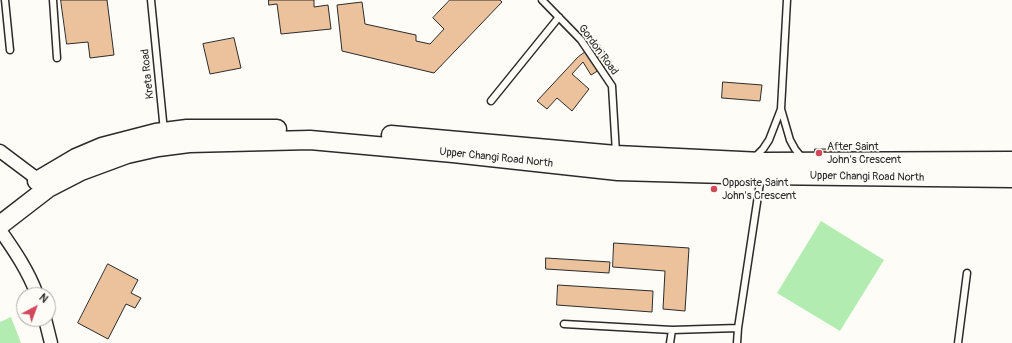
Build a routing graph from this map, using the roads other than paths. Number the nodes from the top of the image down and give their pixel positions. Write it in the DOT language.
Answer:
graph roads {
  1 [pos="5,0"];
  2 [pos="53,0"];
  3 [pos="151,0"];
  4 [pos="542,0"];
  5 [pos="787,0"];
  6 [pos="559,17"];
  7 [pos="10,50"];
  8 [pos="57,58"];
  9 [pos="491,101"];
  10 [pos="781,109"];
  11 [pos="165,139"];
  12 [pos="0,151"];
  13 [pos="1012,161"];
  14 [pos="806,162"];
  15 [pos="617,163"];
  16 [pos="758,166"];
  17 [pos="1012,178"];
  18 [pos="43,184"];
  19 [pos="0,209"];
  20 [pos="0,225"];
  21 [pos="0,230"];
  22 [pos="967,273"];
  23 [pos="33,287"];
  24 [pos="564,324"];
  25 [pos="47,327"];
  26 [pos="738,328"];
  27 [pos="672,330"];
  28 [pos="51,343"];
  29 [pos="670,343"];
  30 [pos="738,343"];
  31 [pos="958,343"];
  1 -- 7 [label="lane"];
  2 -- 8 [label="lane"];
  3 -- 11 [label="lane, Kreta Road"];
  4 -- 6 [label="lane, Gordon Road"];
  5 -- 10 [label="lane"];
  6 -- 9 [label="lane"];
  6 -- 15 [label="lane, Gordon Road"];
  10 -- 14 [label="lane"];
  10 -- 16 [label="lane"];
  11 -- 15 [label="street, Upper Changi Road North"];
  11 -- 18 [label="street, Upper Changi Road North"];
  12 -- 18 [label="street"];
  13 -- 14 [label="street, Upper Changi Road North"];
  14 -- 16 [label="street, Upper Changi Road North"];
  15 -- 16 [label="street, Upper Changi Road North"];
  16 -- 17 [label="street, Upper Changi Road North"];
  16 -- 26 [label="lane"];
  18 -- 19 [label="street, Upper Changi Road North"];
  18 -- 20 [label="street, Upper Changi Road North"];
  21 -- 23 [label="street"];
  22 -- 31 [label="lane"];
  24 -- 27 [label="lane"];
  25 -- 28 [label="street"];
  26 -- 27 [label="lane"];
  26 -- 30 [label="lane"];
  27 -- 29 [label="lane"];
}
